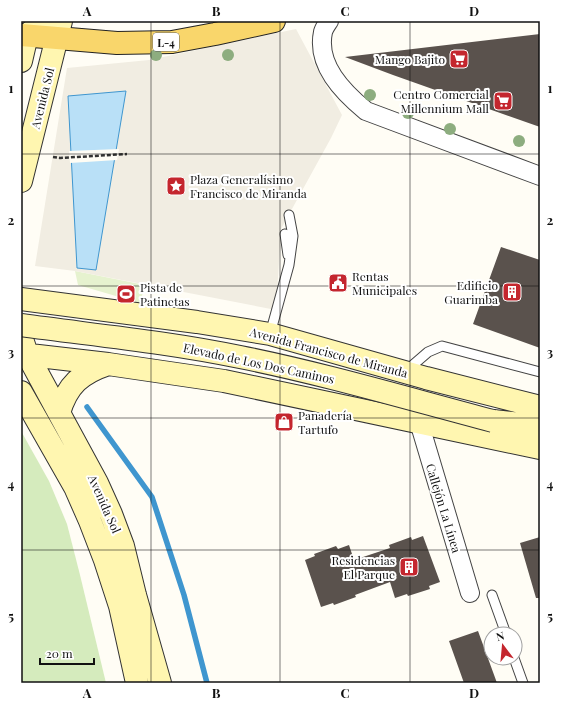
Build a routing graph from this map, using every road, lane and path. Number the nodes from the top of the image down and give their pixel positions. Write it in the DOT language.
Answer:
graph roads {
  1 [pos="44,21"];
  2 [pos="329,21"];
  3 [pos="269,25"];
  4 [pos="59,30"];
  5 [pos="24,35"];
  6 [pos="21,61"];
  7 [pos="127,154"];
  8 [pos="53,157"];
  9 [pos="540,176"];
  10 [pos="21,181"];
  11 [pos="289,215"];
  12 [pos="285,234"];
  13 [pos="290,265"];
  14 [pos="21,299"];
  15 [pos="122,312"];
  16 [pos="21,325"];
  17 [pos="270,334"];
  18 [pos="23,348"];
  19 [pos="112,364"];
  20 [pos="405,372"];
  21 [pos="540,372"];
  22 [pos="21,392"];
  23 [pos="540,407"];
  24 [pos="60,413"];
  25 [pos="419,422"];
  26 [pos="493,422"];
  27 [pos="540,426"];
  28 [pos="540,441"];
  29 [pos="540,448"];
  30 [pos="470,593"];
  31 [pos="492,594"];
  32 [pos="503,626"];
  33 [pos="517,666"];
  34 [pos="137,683"];
  35 [pos="160,683"];
  36 [pos="523,683"];
  1 -- 5 [label="main road"];
  2 -- 9 [label="street"];
  3 -- 4 [label="main road, L-4"];
  4 -- 5 [label="main road, L-4"];
  4 -- 10 [label="main road, Avenida Sol"];
  5 -- 6 [label="main road"];
  7 -- 8 [label="path"];
  11 -- 13 [label="lane"];
  12 -- 13 [label="lane"];
  13 -- 17 [label="lane"];
  14 -- 15 [label="main road, Avenida Francisco de Miranda"];
  15 -- 17 [label="main road, Avenida Francisco de Miranda"];
  15 -- 19 [label="main road"];
  16 -- 26 [label="main road, Elevado de Los Dos Caminos, bridge"];
  17 -- 20 [label="main road, Avenida Francisco de Miranda"];
  18 -- 19 [label="main road"];
  18 -- 24 [label="main road, Avenida Sol"];
  19 -- 24 [label="main road"];
  19 -- 25 [label="main road"];
  20 -- 21 [label="lane"];
  20 -- 23 [label="main road, Avenida Francisco de Miranda"];
  22 -- 34 [label="main road, Avenida Sol"];
  24 -- 35 [label="main road, Avenida Sol"];
  25 -- 29 [label="main road"];
  25 -- 30 [label="street, Callejón La Línea"];
  26 -- 27 [label="main road, Elevado de Los Dos Caminos"];
  26 -- 28 [label="main road, Elevado de Los Dos Caminos"];
  31 -- 32 [label="lane"];
  33 -- 36 [label="lane"];
}
